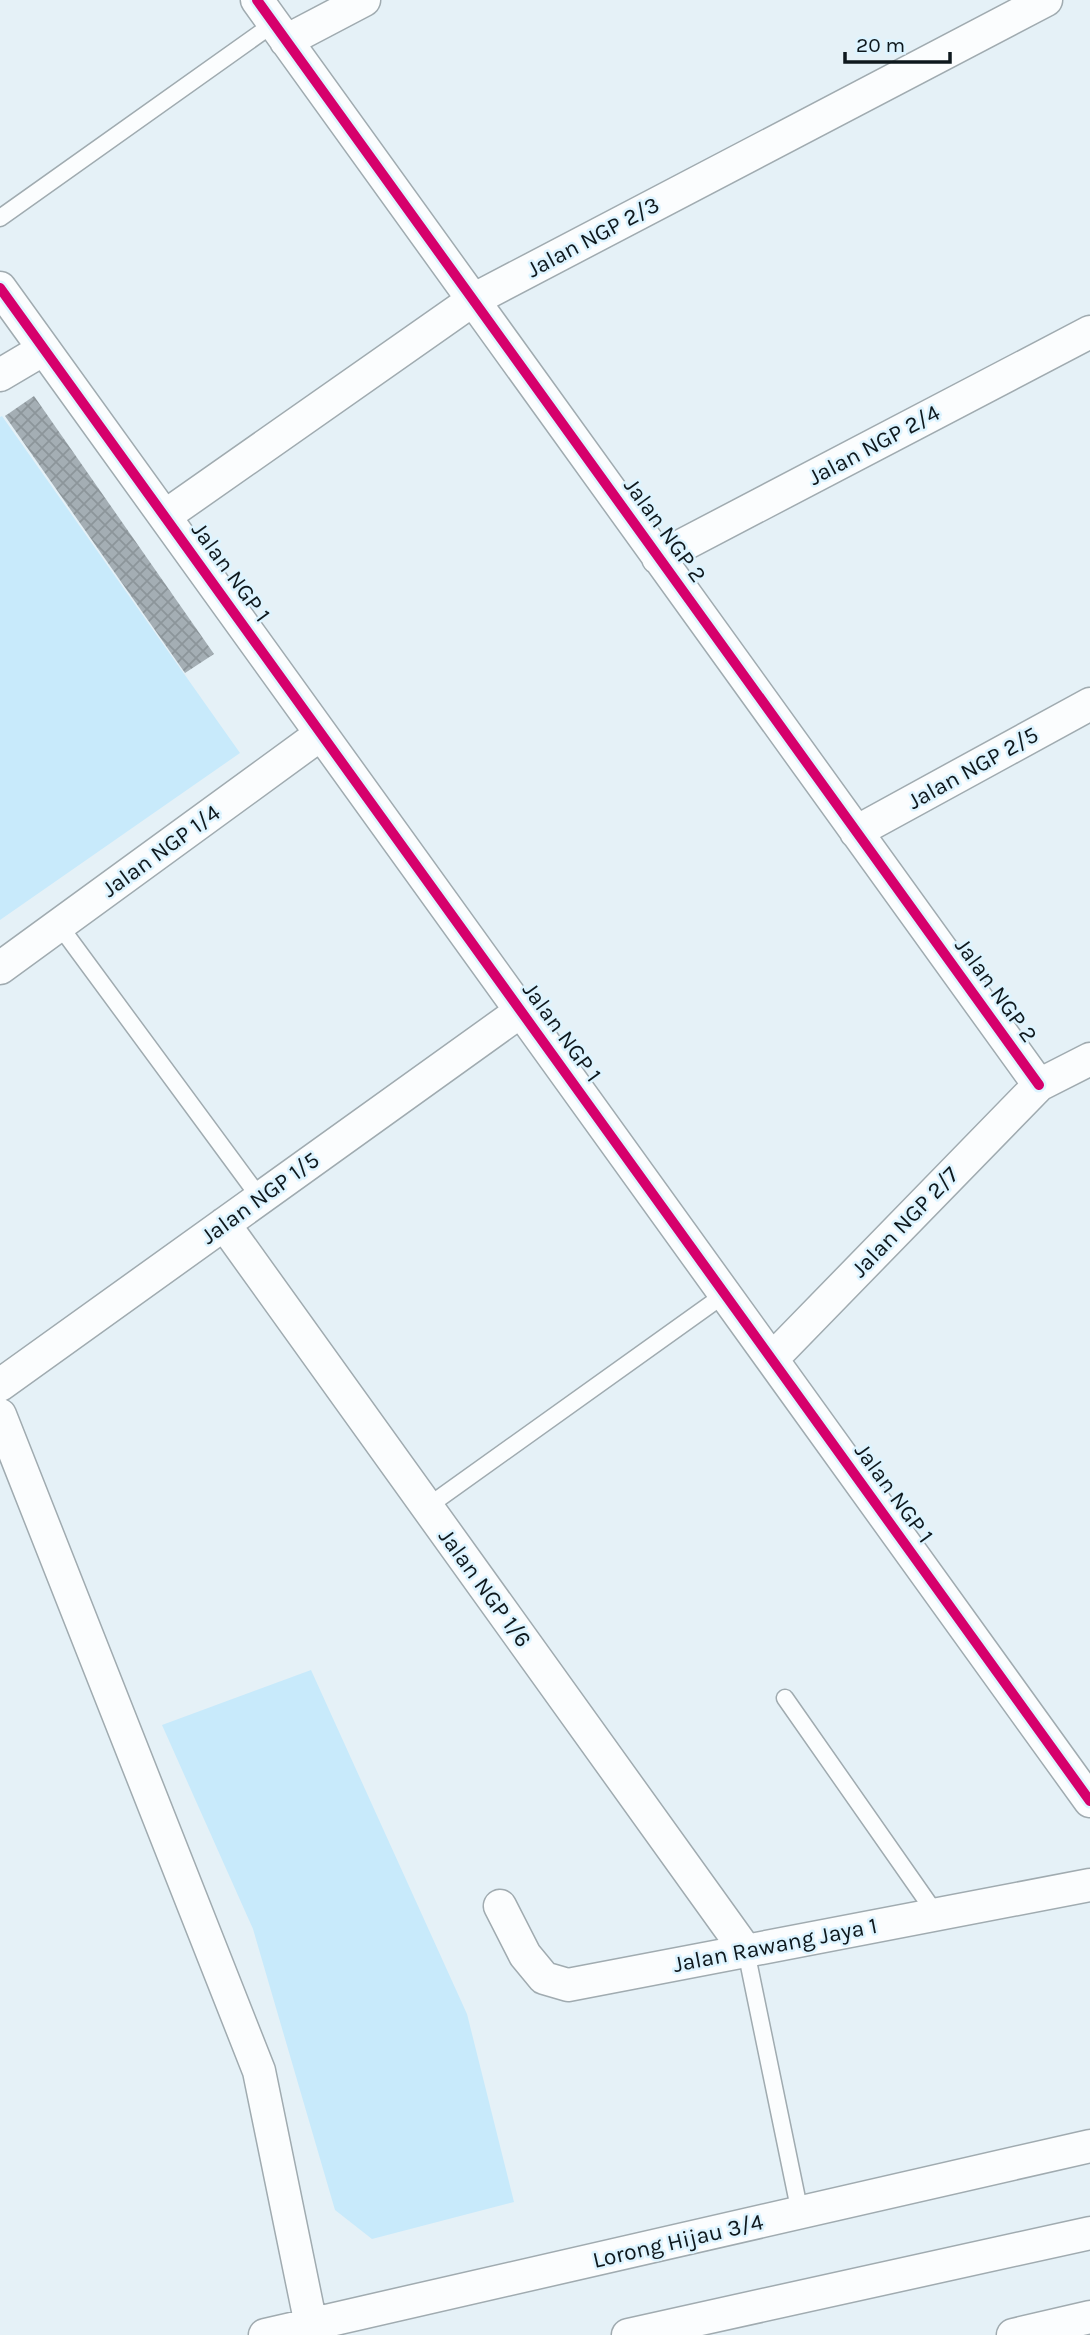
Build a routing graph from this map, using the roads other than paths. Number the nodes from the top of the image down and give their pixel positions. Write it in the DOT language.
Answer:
graph roads {
  1 [pos="364,0"];
  2 [pos="1046,0"];
  3 [pos="272,22"];
  4 [pos="0,218"];
  5 [pos="0,288"];
  6 [pos="473,300"];
  7 [pos="1090,332"];
  8 [pos="44,349"];
  9 [pos="0,375"];
  10 [pos="164,516"];
  11 [pos="659,558"];
  12 [pos="1090,704"];
  13 [pos="321,734"];
  14 [pos="856,832"];
  15 [pos="59,925"];
  16 [pos="0,968"];
  17 [pos="521,1011"];
  18 [pos="1090,1059"];
  19 [pos="1039,1085"];
  20 [pos="260,1198"];
  21 [pos="224,1224"];
  22 [pos="725,1294"];
  23 [pos="772,1359"];
  24 [pos="0,1385"];
  25 [pos="0,1415"];
  26 [pos="427,1507"];
  27 [pos="785,1698"];
  28 [pos="1090,1801"];
  29 [pos="1090,1885"];
  30 [pos="500,1906"];
  31 [pos="936,1914"];
  32 [pos="746,1951"];
  33 [pos="1090,2146"];
  34 [pos="800,2213"];
  35 [pos="1090,2233"];
  36 [pos="1090,2317"];
  37 [pos="311,2325"];
  38 [pos="709,2326"];
  39 [pos="265,2335"];
  40 [pos="628,2335"];
  41 [pos="1013,2335"];
  1 -- 3 [label="street"];
  2 -- 6 [label="street, Jalan NGP 2/3"];
  3 -- 4 [label="lane"];
  3 -- 6 [label="street, Jalan NGP 2"];
  5 -- 8 [label="street, Jalan NGP 1"];
  6 -- 10 [label="street, Jalan NGP 2/3"];
  6 -- 11 [label="street, Jalan NGP 2"];
  7 -- 11 [label="street, Jalan NGP 2/4"];
  8 -- 9 [label="street"];
  8 -- 10 [label="street, Jalan NGP 1"];
  10 -- 13 [label="street, Jalan NGP 1"];
  11 -- 14 [label="street, Jalan NGP 2"];
  12 -- 14 [label="street, Jalan NGP 2/5"];
  13 -- 15 [label="street, Jalan NGP 1/4"];
  13 -- 17 [label="street, Jalan NGP 1"];
  14 -- 19 [label="street, Jalan NGP 2"];
  15 -- 16 [label="street, Jalan NGP 1/4"];
  15 -- 20 [label="lane"];
  17 -- 20 [label="street, Jalan NGP 1/5"];
  17 -- 22 [label="street, Jalan NGP 1"];
  18 -- 19 [label="street, Jalan NGP 2/7"];
  19 -- 23 [label="street, Jalan NGP 2/7"];
  20 -- 21 [label="street, Jalan NGP 1/5"];
  21 -- 24 [label="street, Jalan NGP 1/5"];
  21 -- 26 [label="street, Jalan NGP 1/6"];
  22 -- 23 [label="street, Jalan NGP 1"];
  22 -- 26 [label="lane"];
  23 -- 28 [label="street, Jalan NGP 1"];
  25 -- 37 [label="street"];
  26 -- 32 [label="street, Jalan NGP 1/6"];
  27 -- 31 [label="lane"];
  29 -- 31 [label="street, Jalan Rawang Jaya 1"];
  30 -- 32 [label="street, Jalan Rawang Jaya 1"];
  31 -- 32 [label="street, Jalan Rawang Jaya 1"];
  32 -- 34 [label="lane"];
  33 -- 34 [label="street, Lorong Hijau 3/4"];
  34 -- 37 [label="street, Lorong Hijau 3/4"];
  35 -- 38 [label="street"];
  36 -- 41 [label="street"];
  37 -- 39 [label="street, Lorong Hijau 3/4"];
  38 -- 40 [label="street"];
}
